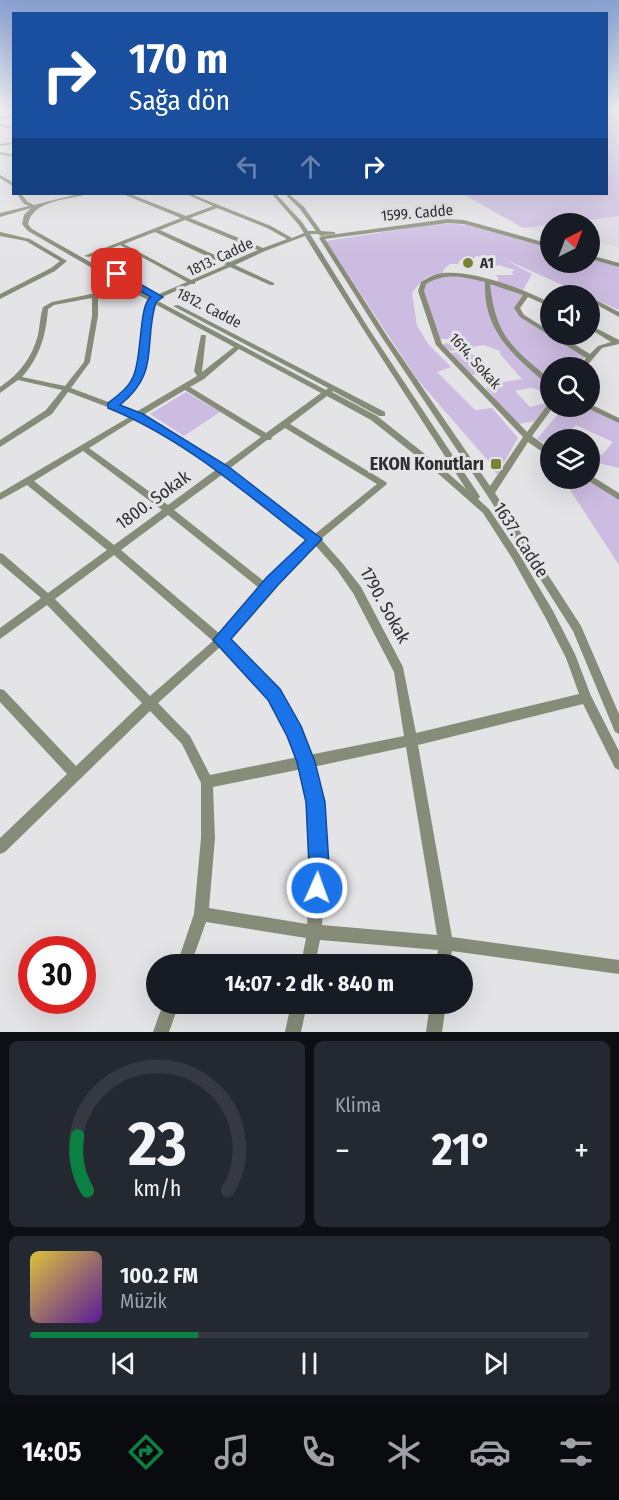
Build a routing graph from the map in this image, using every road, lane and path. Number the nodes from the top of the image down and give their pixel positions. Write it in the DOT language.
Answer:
graph roads {
  1 [pos="20,195"];
  2 [pos="78,195"];
  3 [pos="130,195"];
  4 [pos="190,195"];
  5 [pos="275,195"];
  6 [pos="288,195"];
  7 [pos="217,206"];
  8 [pos="36,207"];
  9 [pos="0,215"];
  10 [pos="27,215"];
  11 [pos="188,217"];
  12 [pos="156,230"];
  13 [pos="0,234"];
  14 [pos="321,235"];
  15 [pos="309,237"];
  16 [pos="292,240"];
  17 [pos="540,241"];
  18 [pos="121,244"];
  19 [pos="263,250"];
  20 [pos="87,256"];
  21 [pos="600,258"];
  22 [pos="619,263"];
  23 [pos="230,265"];
  24 [pos="193,283"];
  25 [pos="488,283"];
  26 [pos="272,284"];
  27 [pos="130,288"];
  28 [pos="526,294"];
  29 [pos="95,296"];
  30 [pos="0,297"];
  31 [pos="155,299"];
  32 [pos="540,300"];
  33 [pos="600,305"];
  34 [pos="619,315"];
  35 [pos="540,327"];
  36 [pos="600,333"];
  37 [pos="203,336"];
  38 [pos="618,343"];
  39 [pos="569,345"];
  40 [pos="239,346"];
  41 [pos="588,357"];
  42 [pos="540,373"];
  43 [pos="201,377"];
  44 [pos="19,378"];
  45 [pos="185,387"];
  46 [pos="68,389"];
  47 [pos="330,390"];
  48 [pos="0,391"];
  49 [pos="112,406"];
  50 [pos="600,411"];
  51 [pos="382,414"];
  52 [pos="139,416"];
  53 [pos="542,417"];
  54 [pos="619,421"];
  55 [pos="286,425"];
  56 [pos="527,437"];
  57 [pos="268,438"];
  58 [pos="0,444"];
  59 [pos="540,446"];
  60 [pos="84,448"];
  61 [pos="224,470"];
  62 [pos="28,481"];
  63 [pos="600,485"];
  64 [pos="490,493"];
  65 [pos="0,497"];
  66 [pos="619,497"];
  67 [pos="167,509"];
  68 [pos="486,512"];
  69 [pos="315,539"];
  70 [pos="113,549"];
  71 [pos="0,557"];
  72 [pos="266,588"];
  73 [pos="47,598"];
  74 [pos="0,634"];
  75 [pos="221,640"];
  76 [pos="0,694"];
  77 [pos="586,698"];
  78 [pos="149,704"];
  79 [pos="619,728"];
  80 [pos="413,740"];
  81 [pos="306,762"];
  82 [pos="619,764"];
  83 [pos="75,774"];
  84 [pos="207,782"];
  85 [pos="1,848"];
  86 [pos="201,914"];
  87 [pos="314,932"];
  88 [pos="446,943"];
  89 [pos="187,954"];
  90 [pos="310,954"];
  91 [pos="444,954"];
  92 [pos="619,967"];
  93 [pos="167,1014"];
  94 [pos="297,1014"];
  95 [pos="437,1014"];
  96 [pos="161,1032"];
  97 [pos="293,1032"];
  98 [pos="434,1032"];
  1 -- 8 [label="street"];
  2 -- 8 [label="street"];
  3 -- 11 [label="street"];
  4 -- 7 [label="street"];
  5 -- 15 [label="street"];
  6 -- 14 [label="street, 1637. Cadde"];
  7 -- 11 [label="street"];
  7 -- 16 [label="street"];
  8 -- 9 [label="street"];
  8 -- 10 [label="street"];
  10 -- 20 [label="street, 1812. Cadde"];
  10 -- 27 [label="street, 1812. Cadde"];
  11 -- 12 [label="street"];
  11 -- 19 [label="street"];
  12 -- 18 [label="street"];
  12 -- 23 [label="street"];
  13 -- 30 [label="street"];
  14 -- 15 [label="street, 1599. Cadde"];
  14 -- 17 [label="street, 1599. Cadde"];
  14 -- 64 [label="street, 1637. Cadde"];
  15 -- 16 [label="street, 1813. Cadde"];
  15 -- 68 [label="street"];
  16 -- 19 [label="street, 1813. Cadde"];
  18 -- 20 [label="street"];
  18 -- 24 [label="street"];
  19 -- 23 [label="street, 1813. Cadde"];
  20 -- 31 [label="street, 1812. Cadde"];
  21 -- 22 [label="street"];
  23 -- 24 [label="street, 1813. Cadde"];
  23 -- 26 [label="street"];
  24 -- 31 [label="street, 1813. Cadde"];
  25 -- 28 [label="street, 1614. Sokak"];
  25 -- 42 [label="street"];
  25 -- 56 [label="street, 1614. Sokak"];
  27 -- 29 [label="street"];
  27 -- 31 [label="street, 1812. Cadde"];
  28 -- 32 [label="street, 1614. Sokak"];
  28 -- 35 [label="street"];
  29 -- 44 [label="street"];
  29 -- 46 [label="street"];
  31 -- 40 [label="street, 1812. Cadde"];
  31 -- 47 [label="street, 1812. Cadde"];
  31 -- 49 [label="street"];
  33 -- 34 [label="street"];
  36 -- 38 [label="street"];
  37 -- 43 [label="street"];
  38 -- 41 [label="street"];
  39 -- 41 [label="street"];
  40 -- 43 [label="street"];
  40 -- 47 [label="street, 1812. Cadde"];
  43 -- 45 [label="street"];
  44 -- 46 [label="street, 1790. Sokak"];
  44 -- 48 [label="street"];
  45 -- 52 [label="street"];
  45 -- 57 [label="street"];
  46 -- 49 [label="street, 1790. Sokak"];
  46 -- 58 [label="street"];
  47 -- 51 [label="street, 1812. Cadde"];
  47 -- 55 [label="street, 1800. Sokak"];
  47 -- 68 [label="street, 1637. Cadde"];
  49 -- 52 [label="street, 1790. Sokak"];
  50 -- 54 [label="street"];
  52 -- 60 [label="street"];
  52 -- 61 [label="street, 1790. Sokak"];
  53 -- 56 [label="street"];
  55 -- 57 [label="street, 1800. Sokak"];
  55 -- 69 [label="street"];
  56 -- 59 [label="street"];
  56 -- 64 [label="street"];
  57 -- 61 [label="street, 1800. Sokak"];
  60 -- 62 [label="street"];
  60 -- 67 [label="street"];
  61 -- 67 [label="street, 1800. Sokak"];
  61 -- 69 [label="street, 1790. Sokak"];
  62 -- 65 [label="street"];
  62 -- 70 [label="street"];
  63 -- 66 [label="street"];
  64 -- 79 [label="street, 1637. Cadde"];
  67 -- 70 [label="street, 1800. Sokak"];
  67 -- 72 [label="street"];
  68 -- 77 [label="street, 1637. Cadde"];
  69 -- 72 [label="street"];
  69 -- 80 [label="street, 1790. Sokak"];
  70 -- 73 [label="street, 1800. Sokak"];
  70 -- 75 [label="street"];
  71 -- 73 [label="street"];
  72 -- 75 [label="street"];
  73 -- 74 [label="street, 1800. Sokak"];
  73 -- 78 [label="street"];
  75 -- 78 [label="street"];
  75 -- 81 [label="street"];
  76 -- 83 [label="street"];
  77 -- 80 [label="street"];
  77 -- 82 [label="street, 1637. Cadde"];
  78 -- 83 [label="street"];
  78 -- 84 [label="street"];
  80 -- 81 [label="street"];
  80 -- 88 [label="street, 1790. Sokak"];
  81 -- 84 [label="street"];
  81 -- 87 [label="street"];
  83 -- 85 [label="street"];
  84 -- 86 [label="street"];
  86 -- 87 [label="street"];
  86 -- 89 [label="street"];
  87 -- 88 [label="street"];
  87 -- 90 [label="street"];
  88 -- 91 [label="street, 1790. Sokak"];
  88 -- 92 [label="street"];
  93 -- 96 [label="street"];
  94 -- 97 [label="street"];
  95 -- 98 [label="street"];
}
